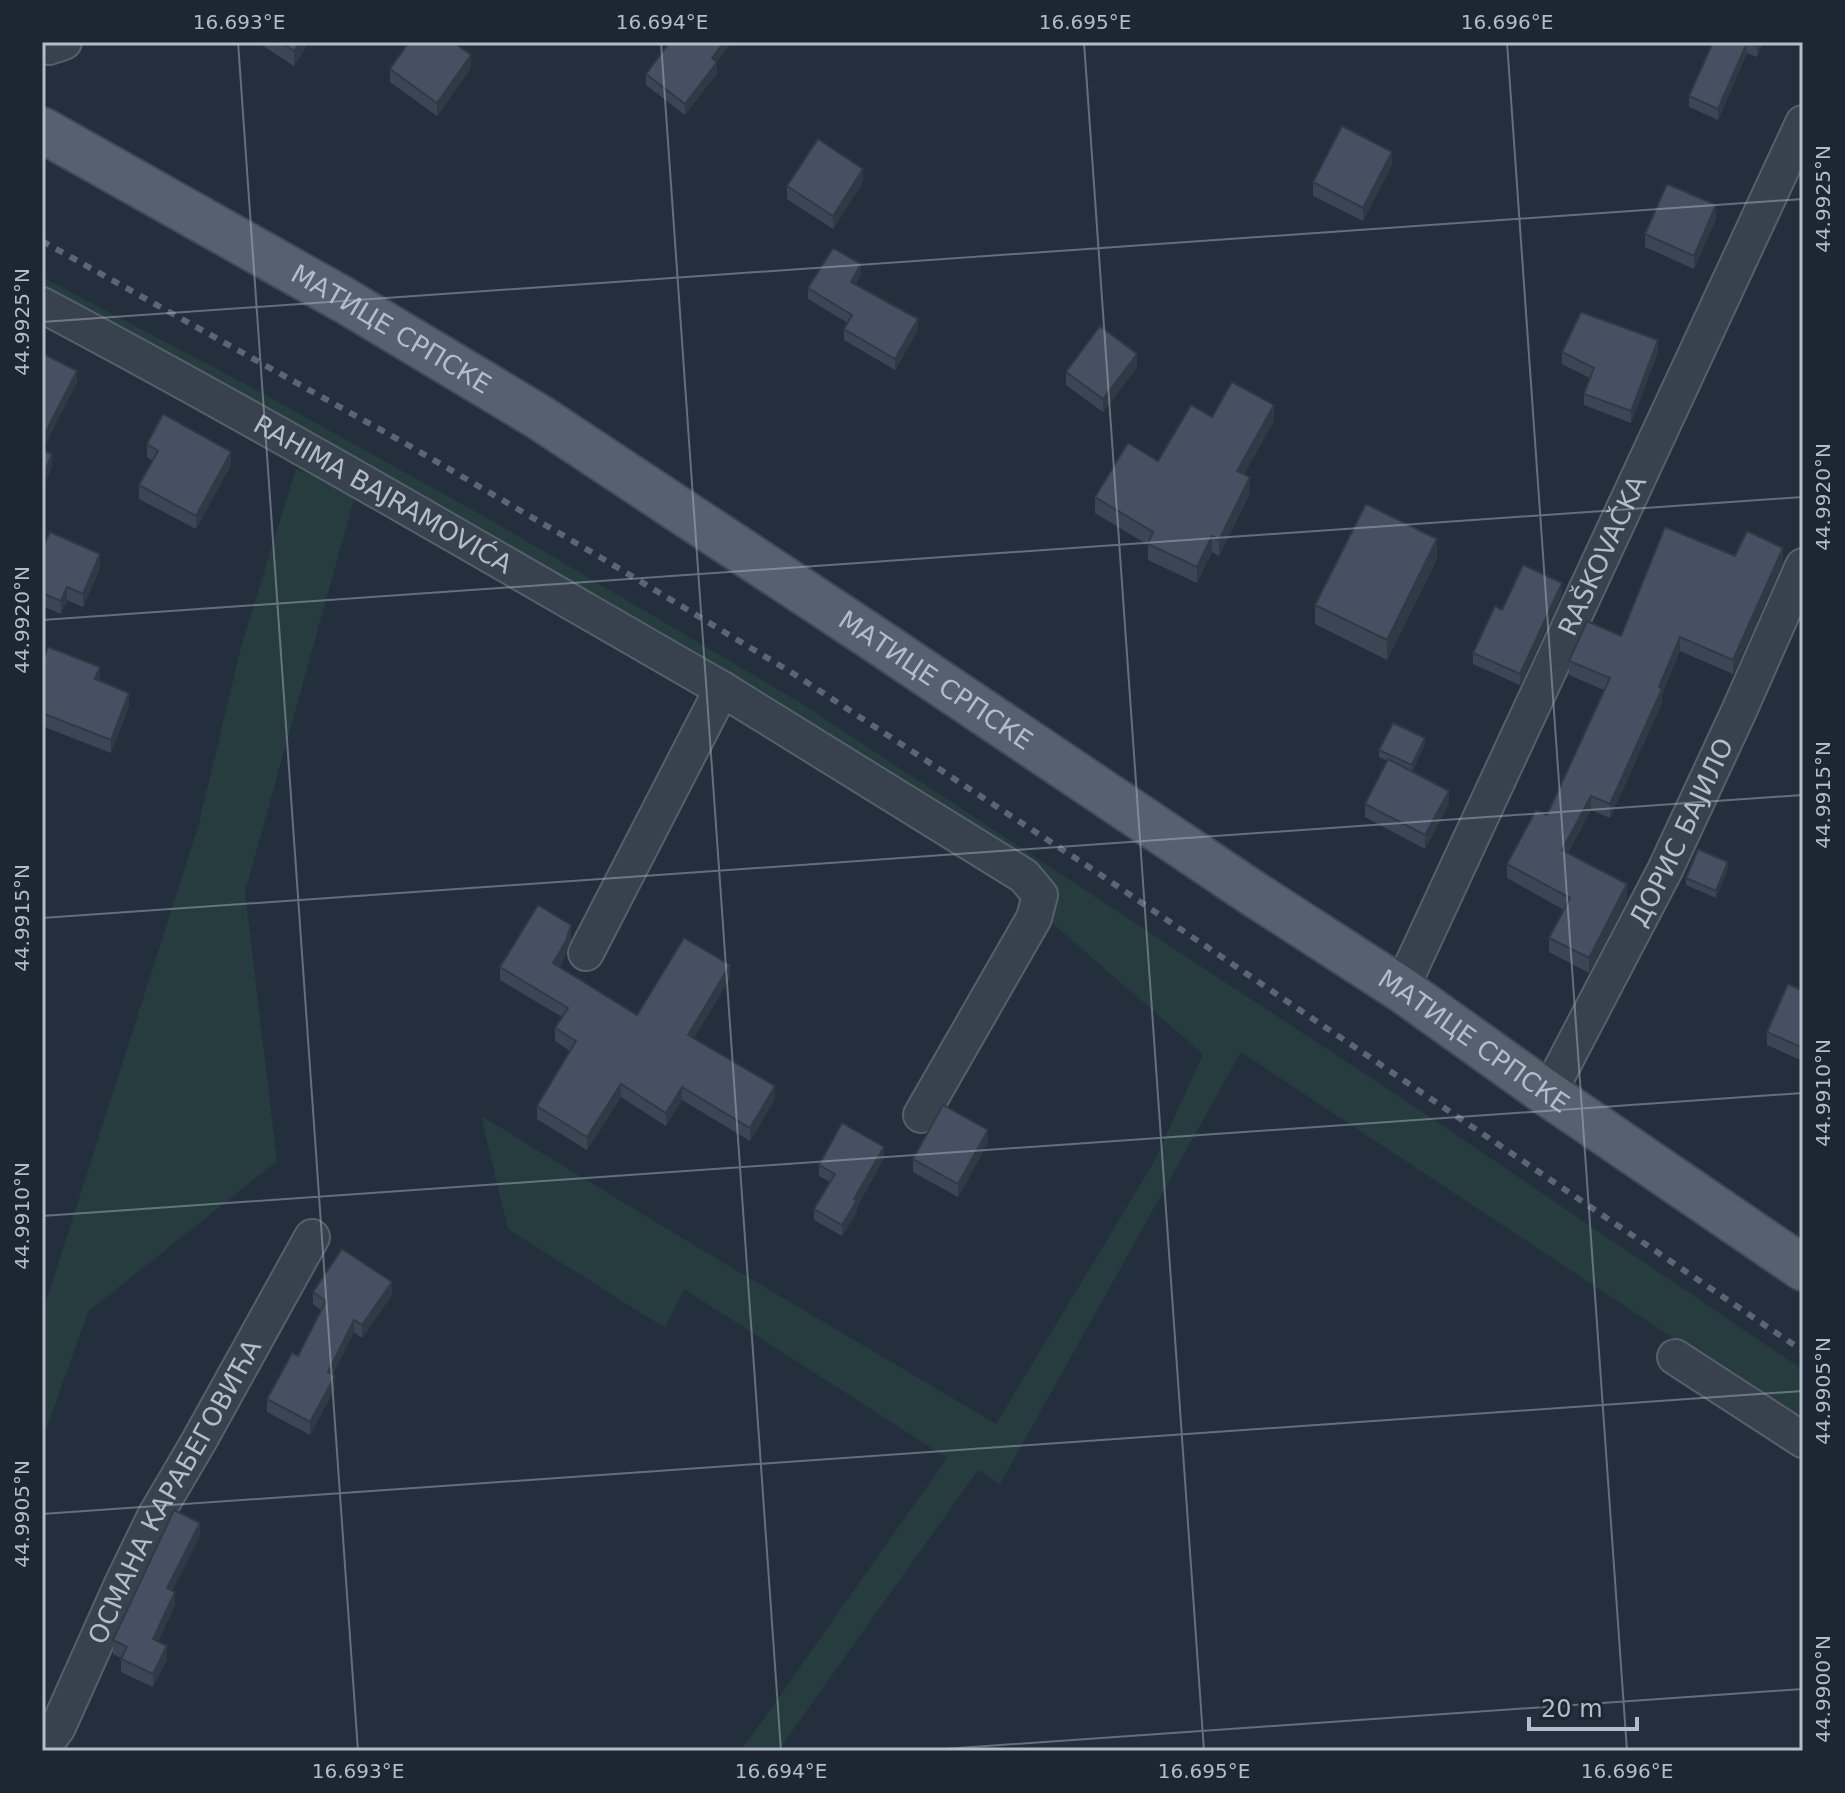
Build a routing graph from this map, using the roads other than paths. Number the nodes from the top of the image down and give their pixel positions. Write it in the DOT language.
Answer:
graph roads {
  1 [pos="64,42"];
  2 [pos="42,46"];
  3 [pos="1803,123"];
  4 [pos="48,144"];
  5 [pos="42,305"];
  6 [pos="1803,566"];
  7 [pos="722,689"];
  8 [pos="586,953"];
  9 [pos="1401,989"];
  10 [pos="1548,1094"];
  11 [pos="921,1115"];
  12 [pos="312,1237"];
  13 [pos="1803,1268"];
  14 [pos="1675,1357"];
  15 [pos="1803,1440"];
  16 [pos="42,1749"];
  1 -- 2 [label="street"];
  3 -- 9 [label="street, RAŠKOVAČKA"];
  4 -- 9 [label="main road, МАТИЦЕ СРПСКЕ"];
  5 -- 7 [label="street, RAHIMA BAJRAMOVIĆA"];
  6 -- 10 [label="street, ДОРИС БАЈИЛО"];
  7 -- 8 [label="street"];
  7 -- 11 [label="street, RAHIMA BAJRAMOVIĆA"];
  9 -- 10 [label="main road, МАТИЦЕ СРПСКЕ"];
  10 -- 13 [label="main road, МАТИЦЕ СРПСКЕ"];
  12 -- 16 [label="street, ОСМАНА КАРАБЕГОВИЋА"];
  14 -- 15 [label="street"];
}
